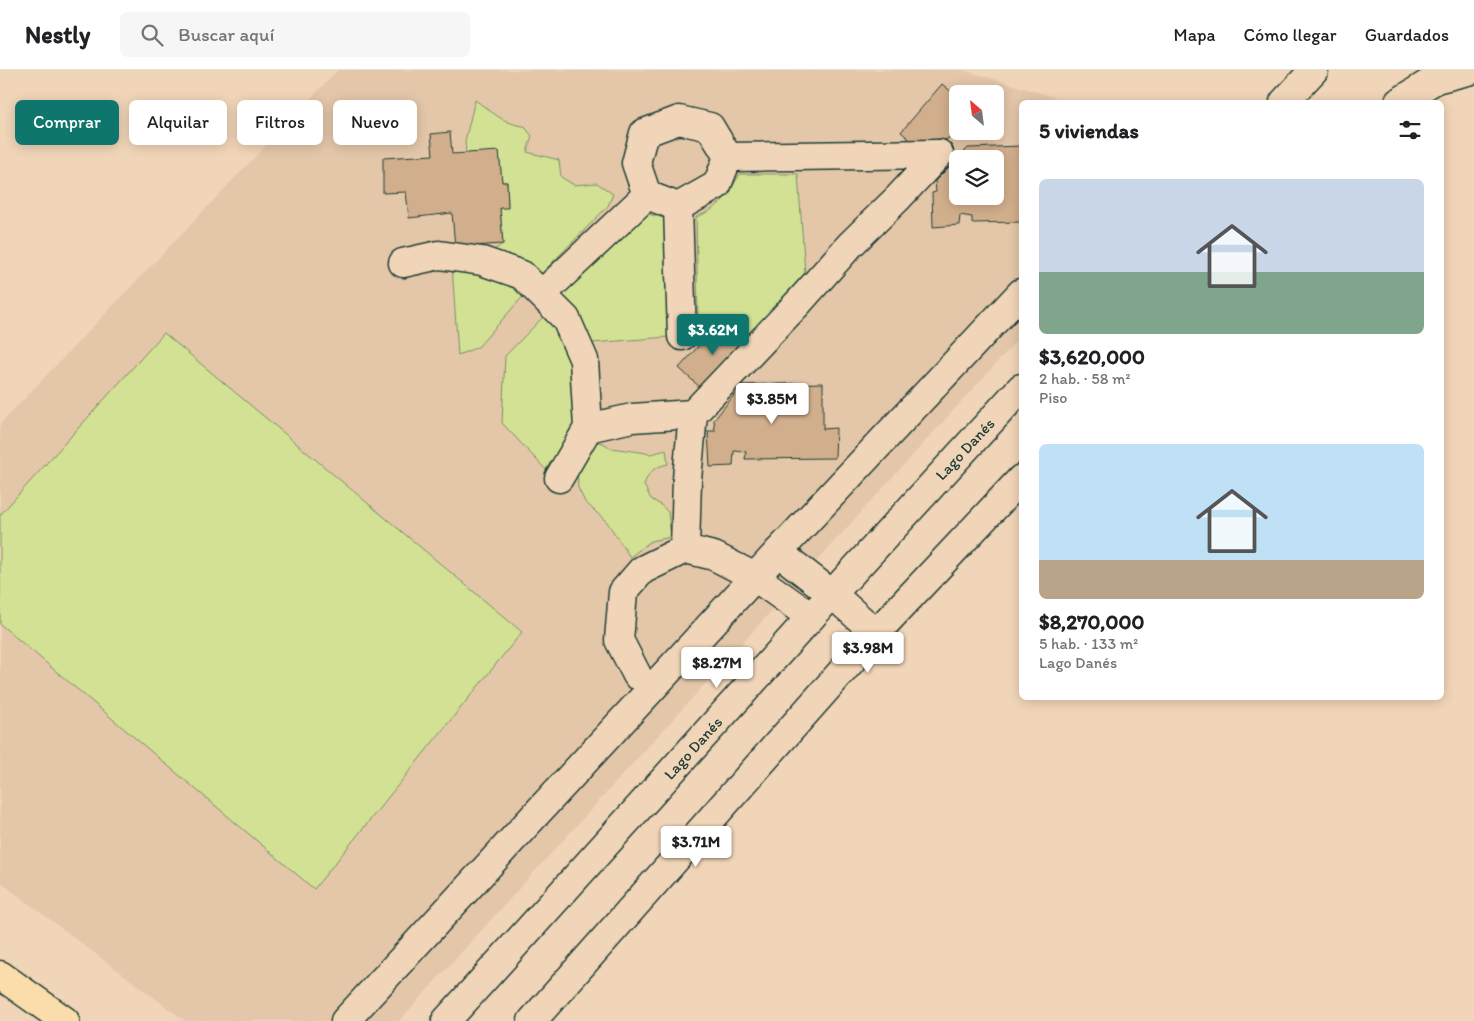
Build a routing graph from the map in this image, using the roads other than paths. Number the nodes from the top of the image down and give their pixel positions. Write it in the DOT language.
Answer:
graph roads {
  1 [pos="1314,70"];
  2 [pos="1472,70"];
  3 [pos="1286,100"];
  4 [pos="1402,100"];
  5 [pos="728,158"];
  6 [pos="647,195"];
  7 [pos="678,207"];
  8 [pos="403,263"];
  9 [pos="542,294"];
  10 [pos="1019,295"];
  11 [pos="682,336"];
  12 [pos="1019,390"];
  13 [pos="693,414"];
  14 [pos="588,428"];
  15 [pos="559,478"];
  16 [pos="1019,481"];
  17 [pos="685,549"];
  18 [pos="778,552"];
  19 [pos="755,577"];
  20 [pos="832,594"];
  21 [pos="811,617"];
  22 [pos="876,633"];
  23 [pos="637,675"];
  24 [pos="0,976"];
  25 [pos="65,1021"];
  26 [pos="345,1021"];
  27 [pos="446,1021"];
  28 [pos="532,1021"];
  1 -- 3 [label="street"];
  2 -- 4 [label="street"];
  5 -- 6 [label="street"];
  5 -- 7 [label="street"];
  5 -- 13 [label="street"];
  6 -- 7 [label="street"];
  6 -- 9 [label="street"];
  7 -- 11 [label="street"];
  8 -- 9 [label="street"];
  9 -- 14 [label="street"];
  10 -- 18 [label="street"];
  12 -- 20 [label="street, Lago Danés"];
  13 -- 14 [label="street"];
  13 -- 17 [label="street"];
  14 -- 15 [label="street"];
  16 -- 22 [label="street"];
  17 -- 19 [label="street"];
  17 -- 23 [label="street"];
  18 -- 19 [label="street"];
  18 -- 20 [label="street"];
  19 -- 21 [label="street"];
  19 -- 26 [label="street"];
  20 -- 21 [label="street, Lago Danés"];
  20 -- 22 [label="street"];
  21 -- 27 [label="street, Lago Danés"];
  22 -- 28 [label="street"];
  24 -- 25 [label="main road"];
}
